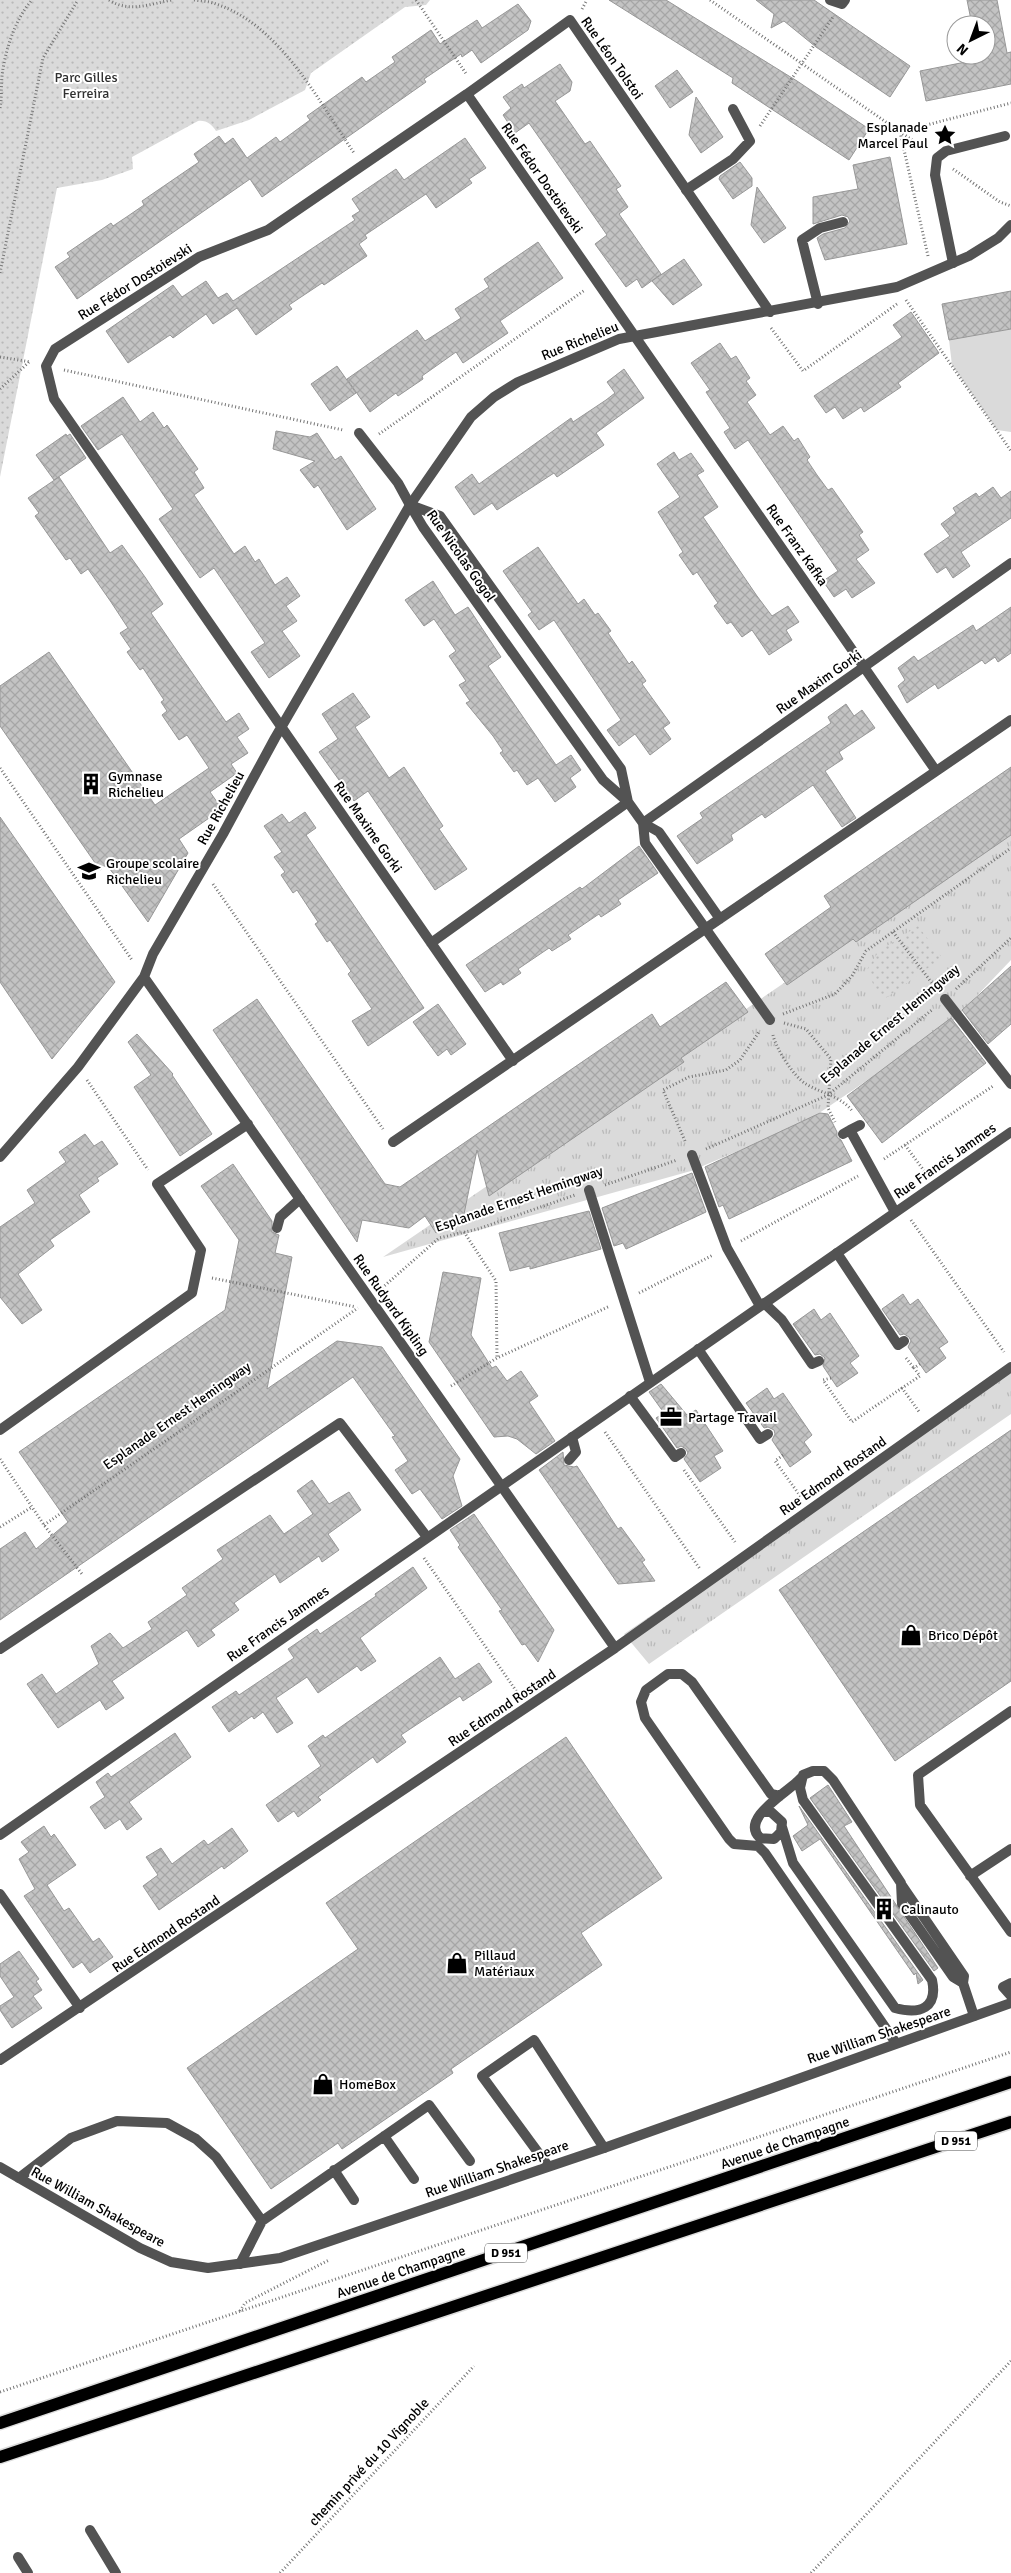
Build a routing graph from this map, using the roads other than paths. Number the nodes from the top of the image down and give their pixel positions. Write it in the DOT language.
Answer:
graph roads {
  1 [pos="830,0"];
  2 [pos="844,2"];
  3 [pos="466,94"];
  4 [pos="732,109"];
  5 [pos="1005,136"];
  6 [pos="686,190"];
  7 [pos="843,222"];
  8 [pos="1011,226"];
  9 [pos="953,263"];
  10 [pos="818,304"];
  11 [pos="765,313"];
  12 [pos="634,335"];
  13 [pos="359,434"];
  14 [pos="410,505"];
  15 [pos="1011,563"];
  16 [pos="864,667"];
  17 [pos="1011,720"];
  18 [pos="282,728"];
  19 [pos="936,771"];
  20 [pos="628,802"];
  21 [pos="643,823"];
  22 [pos="720,919"];
  23 [pos="706,929"];
  24 [pos="431,943"];
  25 [pos="144,977"];
  26 [pos="945,999"];
  27 [pos="770,1020"];
  28 [pos="513,1061"];
  29 [pos="1008,1080"];
  30 [pos="248,1124"];
  31 [pos="860,1125"];
  32 [pos="1011,1132"];
  33 [pos="392,1142"];
  34 [pos="692,1155"];
  35 [pos="0,1157"];
  36 [pos="589,1190"];
  37 [pos="300,1199"];
  38 [pos="898,1210"];
  39 [pos="277,1228"];
  40 [pos="837,1253"];
  41 [pos="762,1304"];
  42 [pos="904,1341"];
  43 [pos="698,1349"];
  44 [pos="819,1361"];
  45 [pos="1011,1367"];
  46 [pos="650,1382"];
  47 [pos="630,1396"];
  48 [pos="0,1430"];
  49 [pos="768,1434"];
  50 [pos="572,1437"];
  51 [pos="681,1453"];
  52 [pos="569,1460"];
  53 [pos="501,1485"];
  54 [pos="427,1537"];
  55 [pos="615,1648"];
  56 [pos="0,1649"];
  57 [pos="1011,1711"];
  58 [pos="803,1775"];
  59 [pos="780,1796"];
  60 [pos="762,1812"];
  61 [pos="782,1827"];
  62 [pos="0,1835"];
  63 [pos="757,1835"];
  64 [pos="758,1846"];
  65 [pos="1011,1849"];
  66 [pos="970,1876"];
  67 [pos="0,1894"];
  68 [pos="1011,1932"];
  69 [pos="1011,1983"];
  70 [pos="1011,1996"];
  71 [pos="1011,2003"];
  72 [pos="80,2008"];
  73 [pos="974,2016"];
  74 [pos="896,2043"];
  75 [pos="0,2060"];
  76 [pos="1011,2082"];
  77 [pos="1011,2122"];
  78 [pos="384,2136"];
  79 [pos="604,2148"];
  80 [pos="470,2161"];
  81 [pos="548,2166"];
  82 [pos="0,2167"];
  83 [pos="334,2170"];
  84 [pos="19,2178"];
  85 [pos="414,2178"];
  86 [pos="354,2200"];
  87 [pos="262,2221"];
  88 [pos="240,2264"];
  89 [pos="0,2423"];
  90 [pos="0,2456"];
  91 [pos="90,2530"];
  92 [pos="18,2557"];
  93 [pos="28,2573"];
  94 [pos="116,2573"];
  1 -- 2 [label="street"];
  3 -- 6 [label="street, Rue Léon Tolstoi"];
  3 -- 12 [label="street, Rue Fédor Dostoievski"];
  3 -- 18 [label="street, Rue Fédor Dostoievski"];
  4 -- 6 [label="street"];
  5 -- 9 [label="street"];
  6 -- 11 [label="street, Rue Léon Tolstoi"];
  7 -- 10 [label="street"];
  8 -- 9 [label="street, Rue Richelieu"];
  9 -- 10 [label="street, Rue Richelieu"];
  10 -- 11 [label="street, Rue Richelieu"];
  11 -- 12 [label="street, Rue Richelieu"];
  12 -- 14 [label="street, Rue Richelieu"];
  12 -- 16 [label="street, Rue Franz Kafka"];
  13 -- 14 [label="street"];
  14 -- 18 [label="street, Rue Richelieu"];
  14 -- 20 [label="street, Rue Nicolas Gogol"];
  14 -- 20 [label="street, Rue Nicolas Gogol"];
  15 -- 16 [label="street, Rue Maxim Gorki"];
  16 -- 19 [label="street, Rue Franz Kafka"];
  16 -- 21 [label="street, Rue Maxim Gorki"];
  17 -- 19 [label="street"];
  18 -- 24 [label="street, Rue Maxime Gorki"];
  18 -- 25 [label="street, Rue Richelieu"];
  19 -- 22 [label="street"];
  20 -- 21 [label="street, Rue Nicolas Gogol"];
  20 -- 24 [label="street"];
  21 -- 22 [label="street, Rue Nicolas Gogol"];
  21 -- 23 [label="street, Rue Nicolas Gogol"];
  22 -- 23 [label="street"];
  23 -- 27 [label="street, Rue Nicolas Gogol"];
  23 -- 28 [label="street"];
  24 -- 28 [label="street, Rue Maxime Gorki"];
  25 -- 30 [label="street, Rue Rudyard Kipling"];
  25 -- 35 [label="street, Rue Richelieu"];
  26 -- 29 [label="street"];
  28 -- 33 [label="street"];
  30 -- 37 [label="street, Rue Rudyard Kipling"];
  30 -- 48 [label="street"];
  31 -- 38 [label="street, Rue Francis Jammes"];
  32 -- 38 [label="street, Rue Francis Jammes"];
  34 -- 41 [label="street"];
  36 -- 46 [label="street"];
  37 -- 39 [label="street"];
  37 -- 53 [label="street, Rue Rudyard Kipling"];
  38 -- 40 [label="street, Rue Francis Jammes"];
  40 -- 41 [label="street, Rue Francis Jammes"];
  40 -- 42 [label="street"];
  41 -- 43 [label="street, Rue Francis Jammes"];
  41 -- 44 [label="street"];
  43 -- 46 [label="street, Rue Francis Jammes"];
  43 -- 49 [label="street"];
  45 -- 55 [label="street, Rue Edmond Rostand"];
  46 -- 47 [label="street, Rue Francis Jammes"];
  47 -- 50 [label="street, Rue Francis Jammes"];
  47 -- 51 [label="street"];
  50 -- 52 [label="street"];
  50 -- 53 [label="street, Rue Francis Jammes"];
  53 -- 54 [label="street, Rue Francis Jammes"];
  53 -- 55 [label="street, Rue Rudyard Kipling"];
  54 -- 56 [label="street"];
  54 -- 62 [label="street, Rue Francis Jammes"];
  55 -- 72 [label="street, Rue Edmond Rostand"];
  57 -- 66 [label="street"];
  58 -- 59 [label="street"];
  58 -- 61 [label="street"];
  58 -- 73 [label="street"];
  59 -- 60 [label="street"];
  59 -- 64 [label="street"];
  60 -- 61 [label="street"];
  60 -- 63 [label="street"];
  61 -- 63 [label="street"];
  63 -- 64 [label="street"];
  64 -- 74 [label="street"];
  65 -- 66 [label="street"];
  66 -- 68 [label="street"];
  67 -- 72 [label="street"];
  69 -- 70 [label="street"];
  71 -- 73 [label="street, Rue William Shakespeare"];
  72 -- 75 [label="street, Rue Edmond Rostand"];
  73 -- 74 [label="street, Rue William Shakespeare"];
  74 -- 79 [label="street, Rue William Shakespeare"];
  76 -- 89 [label="main road, Avenue de Champagne / D 951"];
  77 -- 90 [label="main road, D 951"];
  78 -- 80 [label="street"];
  78 -- 83 [label="street"];
  78 -- 85 [label="street"];
  79 -- 81 [label="street, Rue William Shakespeare"];
  79 -- 81 [label="street"];
  81 -- 88 [label="street, Rue William Shakespeare"];
  82 -- 84 [label="street, Rue William Shakespeare"];
  83 -- 86 [label="street"];
  83 -- 87 [label="street"];
  84 -- 87 [label="street"];
  84 -- 88 [label="street, Rue William Shakespeare"];
  87 -- 88 [label="street"];
  91 -- 94 [label="street"];
  92 -- 93 [label="street"];
}
